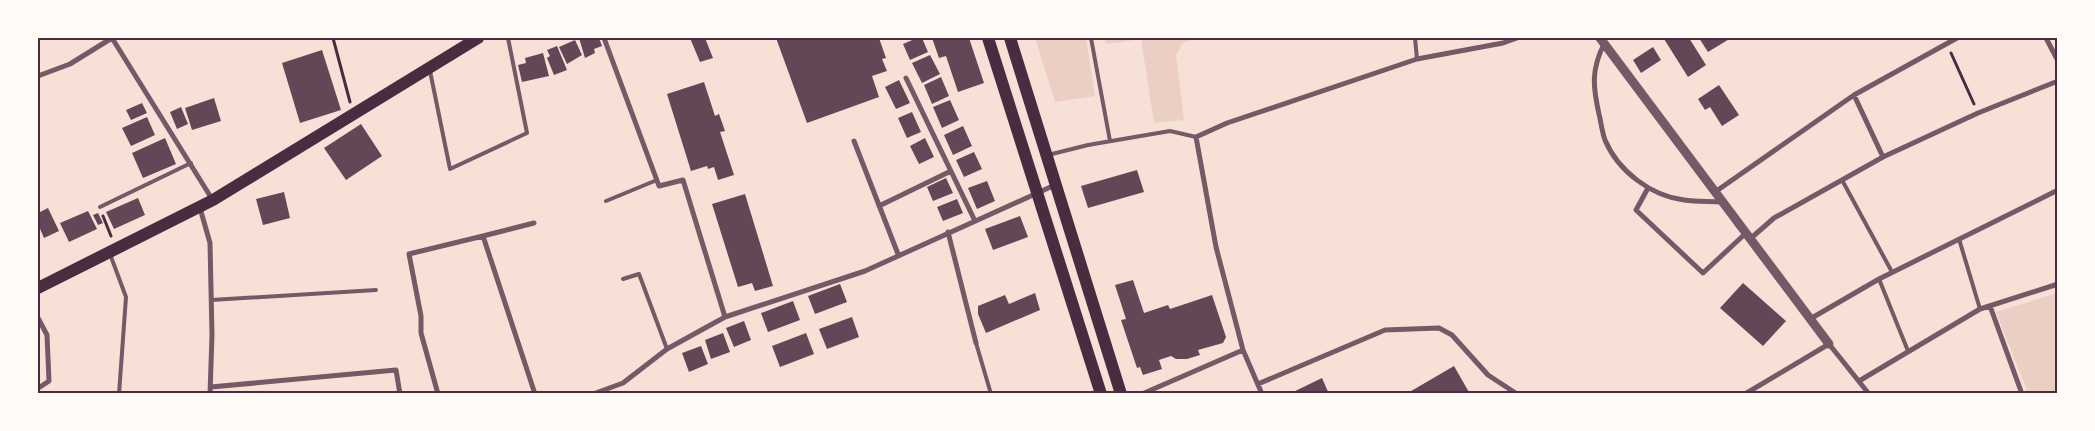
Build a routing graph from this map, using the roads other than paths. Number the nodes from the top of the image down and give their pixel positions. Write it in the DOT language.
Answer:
graph roads {
  1 [pos="112,38"];
  2 [pos="478,38"];
  3 [pos="508,38"];
  4 [pos="604,38"];
  5 [pos="988,38"];
  6 [pos="1010,38"];
  7 [pos="1091,38"];
  8 [pos="1415,38"];
  9 [pos="1517,38"];
  10 [pos="1958,38"];
  11 [pos="2046,38"];
  12 [pos="1602,41"];
  13 [pos="1418,59"];
  14 [pos="2058,61"];
  15 [pos="430,69"];
  16 [pos="38,76"];
  17 [pos="906,78"];
  18 [pos="2058,81"];
  19 [pos="1854,95"];
  20 [pos="1196,137"];
  21 [pos="854,142"];
  22 [pos="1110,142"];
  23 [pos="1046,156"];
  24 [pos="1883,157"];
  25 [pos="191,163"];
  26 [pos="951,171"];
  27 [pos="657,180"];
  28 [pos="1842,180"];
  29 [pos="1056,185"];
  30 [pos="1648,188"];
  31 [pos="2058,190"];
  32 [pos="1038,191"];
  33 [pos="1715,192"];
  34 [pos="213,200"];
  35 [pos="606,201"];
  36 [pos="1722,202"];
  37 [pos="879,206"];
  38 [pos="100,207"];
  39 [pos="200,207"];
  40 [pos="975,221"];
  41 [pos="534,223"];
  42 [pos="948,232"];
  43 [pos="484,236"];
  44 [pos="1748,236"];
  45 [pos="1959,239"];
  46 [pos="113,249"];
  47 [pos="898,254"];
  48 [pos="1892,272"];
  49 [pos="623,279"];
  50 [pos="1878,279"];
  51 [pos="2058,284"];
  52 [pos="38,288"];
  53 [pos="376,290"];
  54 [pos="211,300"];
  55 [pos="1990,306"];
  56 [pos="1980,309"];
  57 [pos="724,317"];
  58 [pos="38,318"];
  59 [pos="1810,319"];
  60 [pos="976,343"];
  61 [pos="1829,344"];
  62 [pos="667,349"];
  63 [pos="1243,350"];
  64 [pos="1908,351"];
  65 [pos="1859,381"];
  66 [pos="1258,384"];
  67 [pos="40,387"];
  68 [pos="210,387"];
  69 [pos="1757,387"];
  70 [pos="119,394"];
  71 [pos="210,394"];
  72 [pos="400,394"];
  73 [pos="438,394"];
  74 [pos="535,394"];
  75 [pos="593,394"];
  76 [pos="991,394"];
  77 [pos="1101,394"];
  78 [pos="1121,394"];
  79 [pos="1142,394"];
  80 [pos="1262,394"];
  81 [pos="1517,394"];
  82 [pos="1746,394"];
  83 [pos="1761,394"];
  84 [pos="1869,394"];
  85 [pos="2022,394"];
  1 -- 16 [label="street"];
  1 -- 25 [label="street"];
  2 -- 15 [label="main road"];
  3 -- 15 [label="lane"];
  4 -- 27 [label="street"];
  5 -- 32 [label="main road"];
  6 -- 23 [label="main road"];
  7 -- 22 [label="lane"];
  8 -- 13 [label="lane"];
  9 -- 13 [label="street"];
  10 -- 19 [label="street"];
  11 -- 14 [label="street"];
  12 -- 30 [label="street"];
  12 -- 33 [label="street"];
  13 -- 20 [label="street"];
  15 -- 34 [label="main road"];
  17 -- 26 [label="street"];
  18 -- 24 [label="street"];
  19 -- 24 [label="street"];
  19 -- 33 [label="street"];
  20 -- 22 [label="lane"];
  20 -- 63 [label="street"];
  21 -- 37 [label="street"];
  22 -- 23 [label="lane"];
  23 -- 29 [label="main road"];
  24 -- 28 [label="street"];
  25 -- 34 [label="street"];
  25 -- 38 [label="lane"];
  26 -- 37 [label="street"];
  26 -- 40 [label="street"];
  27 -- 35 [label="lane"];
  27 -- 57 [label="street"];
  28 -- 44 [label="street"];
  28 -- 48 [label="lane"];
  29 -- 32 [label="street"];
  29 -- 78 [label="main road"];
  30 -- 36 [label="street"];
  30 -- 44 [label="street"];
  31 -- 45 [label="street"];
  32 -- 40 [label="street"];
  32 -- 77 [label="main road"];
  33 -- 36 [label="street"];
  34 -- 39 [label="main road"];
  36 -- 44 [label="street"];
  37 -- 47 [label="street"];
  39 -- 46 [label="main road"];
  39 -- 54 [label="street"];
  40 -- 42 [label="street"];
  41 -- 43 [label="street"];
  42 -- 47 [label="street"];
  42 -- 60 [label="street"];
  43 -- 73 [label="street"];
  43 -- 74 [label="street"];
  44 -- 59 [label="street"];
  45 -- 48 [label="street"];
  45 -- 56 [label="lane"];
  46 -- 52 [label="main road"];
  46 -- 70 [label="lane"];
  47 -- 57 [label="street"];
  48 -- 50 [label="street"];
  49 -- 62 [label="lane"];
  50 -- 59 [label="street"];
  50 -- 64 [label="lane"];
  51 -- 55 [label="street"];
  53 -- 54 [label="lane"];
  54 -- 68 [label="street"];
  55 -- 56 [label="street"];
  55 -- 85 [label="street"];
  56 -- 64 [label="street"];
  57 -- 62 [label="street"];
  58 -- 67 [label="street"];
  59 -- 61 [label="street"];
  60 -- 76 [label="lane"];
  61 -- 65 [label="street"];
  61 -- 69 [label="street"];
  62 -- 75 [label="street"];
  63 -- 66 [label="street"];
  63 -- 79 [label="street"];
  64 -- 65 [label="street"];
  65 -- 84 [label="street"];
  66 -- 80 [label="street"];
  66 -- 81 [label="street"];
  68 -- 71 [label="street"];
  68 -- 72 [label="street"];
  69 -- 82 [label="street"];
  69 -- 83 [label="street"];
}
